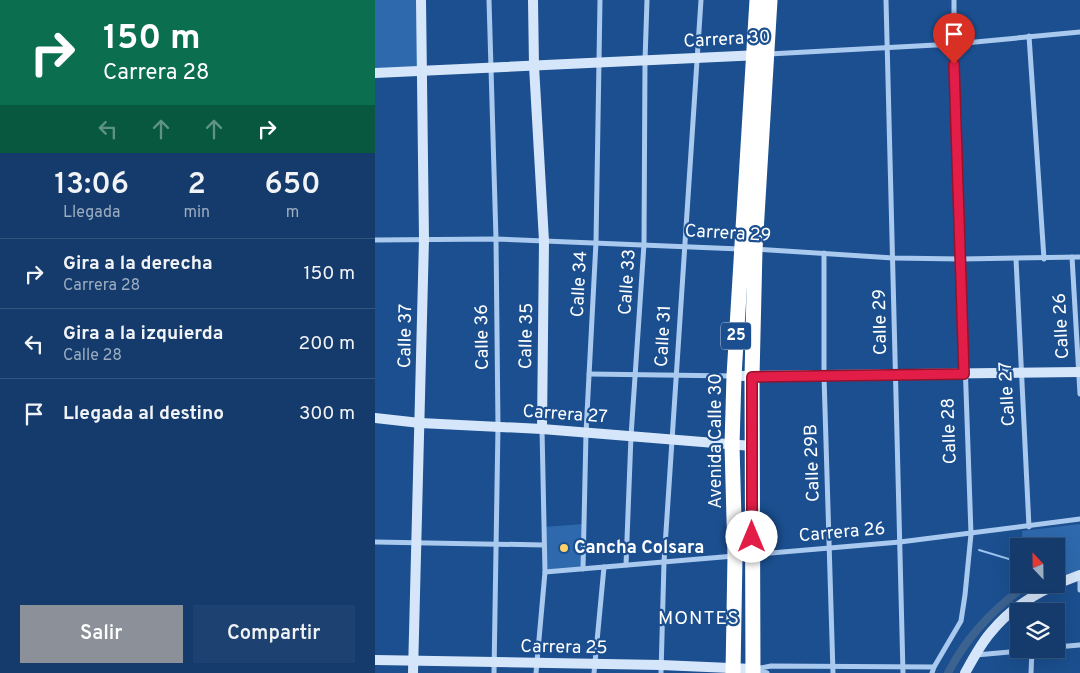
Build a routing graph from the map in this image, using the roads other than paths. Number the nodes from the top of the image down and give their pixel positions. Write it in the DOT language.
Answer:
graph roads {
  1 [pos="421,0"];
  2 [pos="489,0"];
  3 [pos="533,0"];
  4 [pos="600,0"];
  5 [pos="647,0"];
  6 [pos="701,0"];
  7 [pos="757,0"];
  8 [pos="770,0"];
  9 [pos="886,0"];
  10 [pos="954,0"];
  11 [pos="1080,32"];
  12 [pos="1029,36"];
  13 [pos="953,44"];
  14 [pos="888,47"];
  15 [pos="760,55"];
  16 [pos="697,58"];
  17 [pos="645,61"];
  18 [pos="600,63"];
  19 [pos="535,66"];
  20 [pos="491,68"];
  21 [pos="422,72"];
  22 [pos="375,73"];
  23 [pos="424,239"];
  24 [pos="496,239"];
  25 [pos="375,240"];
  26 [pos="544,241"];
  27 [pos="596,242"];
  28 [pos="644,244"];
  29 [pos="684,246"];
  30 [pos="749,249"];
  31 [pos="824,253"];
  32 [pos="1072,257"];
  33 [pos="1080,257"];
  34 [pos="893,258"];
  35 [pos="1044,258"];
  36 [pos="1016,259"];
  37 [pos="961,260"];
  38 [pos="1079,372"];
  39 [pos="1021,373"];
  40 [pos="589,374"];
  41 [pos="964,374"];
  42 [pos="634,375"];
  43 [pos="896,375"];
  44 [pos="676,376"];
  45 [pos="734,376"];
  46 [pos="825,376"];
  47 [pos="752,377"];
  48 [pos="1080,394"];
  49 [pos="375,418"];
  50 [pos="420,423"];
  51 [pos="498,426"];
  52 [pos="541,429"];
  53 [pos="585,433"];
  54 [pos="631,436"];
  55 [pos="672,440"];
  56 [pos="732,445"];
  57 [pos="753,446"];
  58 [pos="1080,519"];
  59 [pos="1029,527"];
  60 [pos="971,534"];
  61 [pos="375,542"];
  62 [pos="900,542"];
  63 [pos="417,543"];
  64 [pos="497,544"];
  65 [pos="544,545"];
  66 [pos="830,548"];
  67 [pos="752,555"];
  68 [pos="735,556"];
  69 [pos="664,562"];
  70 [pos="626,566"];
  71 [pos="604,567"];
  72 [pos="583,569"];
  73 [pos="545,572"];
  74 [pos="1080,575"];
  75 [pos="1080,590"];
  76 [pos="1030,598"];
  77 [pos="1030,603"];
  78 [pos="1080,645"];
  79 [pos="1065,646"];
  80 [pos="1010,652"];
  81 [pos="975,656"];
  82 [pos="1032,658"];
  83 [pos="375,660"];
  84 [pos="413,661"];
  85 [pos="934,667"];
  86 [pos="494,668"];
  87 [pos="537,668"];
  88 [pos="595,669"];
  89 [pos="661,669"];
  90 [pos="833,670"];
  91 [pos="859,670"];
  92 [pos="903,670"];
  93 [pos="733,671"];
  94 [pos="758,672"];
  95 [pos="413,673"];
  96 [pos="932,673"];
  97 [pos="965,673"];
  98 [pos="1031,673"];
  1 -- 21 [label="street, Calle 37"];
  2 -- 20 [label="street, Calle 36"];
  3 -- 19 [label="street, Calle 35"];
  4 -- 18 [label="street, Calle 34"];
  5 -- 17 [label="street, Calle 33"];
  6 -- 16 [label="street, Calle 31"];
  7 -- 15 [label="highway, Avenida Calle 30 / 25"];
  8 -- 15 [label="highway, Avenida Calle 30 / 25"];
  9 -- 14 [label="street, Calle 29"];
  10 -- 13 [label="street, Calle 28"];
  11 -- 12 [label="street, Carrera 30"];
  12 -- 13 [label="street, Carrera 30"];
  12 -- 35 [label="street"];
  13 -- 14 [label="street, Carrera 30"];
  13 -- 37 [label="street, Calle 28"];
  14 -- 15 [label="street, Carrera 30"];
  14 -- 34 [label="street, Calle 29"];
  15 -- 16 [label="street, Carrera 30"];
  15 -- 30 [label="highway, Avenida Calle 30 / 25"];
  16 -- 17 [label="street, Carrera 30"];
  16 -- 29 [label="street, Calle 31"];
  17 -- 18 [label="street, Carrera 30"];
  17 -- 28 [label="street, Calle 33"];
  18 -- 19 [label="street, Carrera 30"];
  18 -- 27 [label="street, Calle 34"];
  19 -- 20 [label="street, Carrera 30"];
  19 -- 26 [label="street, Calle 35"];
  20 -- 21 [label="street, Carrera 30"];
  20 -- 24 [label="street, Calle 36"];
  21 -- 22 [label="street, Carrera 30"];
  21 -- 23 [label="street, Calle 37"];
  23 -- 24 [label="street, Carrera 29"];
  23 -- 25 [label="street, Carrera 29"];
  23 -- 50 [label="street, Calle 37"];
  24 -- 26 [label="street, Carrera 29"];
  24 -- 51 [label="street, Calle 36"];
  26 -- 27 [label="street, Carrera 29"];
  26 -- 52 [label="street, Calle 35"];
  27 -- 28 [label="street, Carrera 29"];
  27 -- 40 [label="street, Calle 34"];
  28 -- 29 [label="street, Carrera 29"];
  28 -- 42 [label="street, Calle 33"];
  29 -- 30 [label="street, Carrera 29"];
  29 -- 44 [label="street, Calle 31"];
  30 -- 31 [label="street, Carrera 29"];
  30 -- 45 [label="highway, Avenida Calle 30 / 25"];
  30 -- 47 [label="highway, Avenida Calle 30 / 25"];
  31 -- 34 [label="street, Carrera 29"];
  31 -- 46 [label="street, Calle 29B"];
  32 -- 33 [label="street, Carrera 29"];
  32 -- 35 [label="street, Carrera 29"];
  32 -- 38 [label="street, Calle 26"];
  34 -- 37 [label="street, Carrera 29"];
  34 -- 43 [label="street, Calle 29"];
  35 -- 36 [label="street, Carrera 29"];
  36 -- 37 [label="street, Carrera 29"];
  36 -- 39 [label="street, Calle 27"];
  37 -- 41 [label="street, Calle 28"];
  38 -- 39 [label="street"];
  38 -- 48 [label="street, Calle 26"];
  39 -- 41 [label="street"];
  39 -- 59 [label="street, Calle 27"];
  40 -- 42 [label="street"];
  40 -- 53 [label="street, Calle 34"];
  41 -- 43 [label="street"];
  41 -- 60 [label="street, Calle 28"];
  42 -- 44 [label="street"];
  42 -- 54 [label="street, Calle 33"];
  43 -- 46 [label="street"];
  43 -- 62 [label="street, Calle 29"];
  44 -- 45 [label="street"];
  44 -- 55 [label="street, Calle 31"];
  45 -- 47 [label="street"];
  45 -- 56 [label="highway, Avenida Calle 30 / 25"];
  46 -- 47 [label="street"];
  46 -- 66 [label="street, Calle 29B"];
  47 -- 57 [label="highway, Avenida Calle 30 / 25"];
  49 -- 50 [label="street, Carrera 27"];
  50 -- 51 [label="street, Carrera 27"];
  50 -- 63 [label="street, Calle 37"];
  51 -- 52 [label="street, Carrera 27"];
  51 -- 64 [label="street, Calle 36"];
  52 -- 53 [label="street, Carrera 27"];
  52 -- 65 [label="street, Calle 35"];
  53 -- 54 [label="street, Carrera 27"];
  53 -- 72 [label="street, Calle 34"];
  54 -- 55 [label="street, Carrera 27"];
  54 -- 70 [label="street, Calle 33"];
  55 -- 56 [label="street, Carrera 27"];
  55 -- 69 [label="street, Calle 31"];
  56 -- 57 [label="street, Carrera 27"];
  56 -- 68 [label="highway, Avenida Calle 30 / 25"];
  57 -- 67 [label="highway, Avenida Calle 30 / 25"];
  58 -- 59 [label="street, Carrera 26"];
  59 -- 60 [label="street, Carrera 26"];
  60 -- 62 [label="street, Carrera 26"];
  60 -- 85 [label="street, Calle 28"];
  61 -- 63 [label="street"];
  62 -- 66 [label="street, Carrera 26"];
  62 -- 92 [label="street, Calle 29"];
  63 -- 64 [label="street"];
  63 -- 84 [label="street, Calle 37"];
  64 -- 65 [label="street"];
  64 -- 86 [label="street, Calle 36"];
  65 -- 73 [label="street, Calle 35"];
  66 -- 67 [label="street, Carrera 26"];
  66 -- 90 [label="street, Calle 29B"];
  67 -- 68 [label="street, Carrera 26"];
  67 -- 94 [label="highway, Avenida Calle 30 / 25"];
  68 -- 69 [label="street, Carrera 26"];
  68 -- 93 [label="highway, Avenida Calle 30 / 25"];
  69 -- 70 [label="street, Carrera 26"];
  69 -- 89 [label="street, Calle 31"];
  70 -- 71 [label="street, Carrera 26"];
  71 -- 72 [label="street, Carrera 26"];
  71 -- 88 [label="street"];
  72 -- 73 [label="street, Carrera 26"];
  73 -- 87 [label="street, Calle 35"];
  74 -- 75 [label="street"];
  74 -- 76 [label="street"];
  76 -- 77 [label="street"];
  76 -- 81 [label="street"];
  78 -- 79 [label="street"];
  80 -- 81 [label="street"];
  81 -- 97 [label="street"];
  82 -- 98 [label="street"];
  83 -- 84 [label="street, Carrera 25"];
  84 -- 86 [label="street, Carrera 25"];
  84 -- 95 [label="street, Calle 37"];
  85 -- 92 [label="street, Carrera 25"];
  85 -- 96 [label="street, Calle 28"];
  86 -- 87 [label="street, Carrera 25"];
  87 -- 88 [label="street, Carrera 25"];
  88 -- 89 [label="street, Carrera 25"];
  89 -- 93 [label="street, Carrera 25"];
  90 -- 91 [label="street, Carrera 25"];
  90 -- 94 [label="street, Carrera 25"];
  91 -- 92 [label="street, Carrera 25"];
  93 -- 94 [label="street, Carrera 25"];
}
